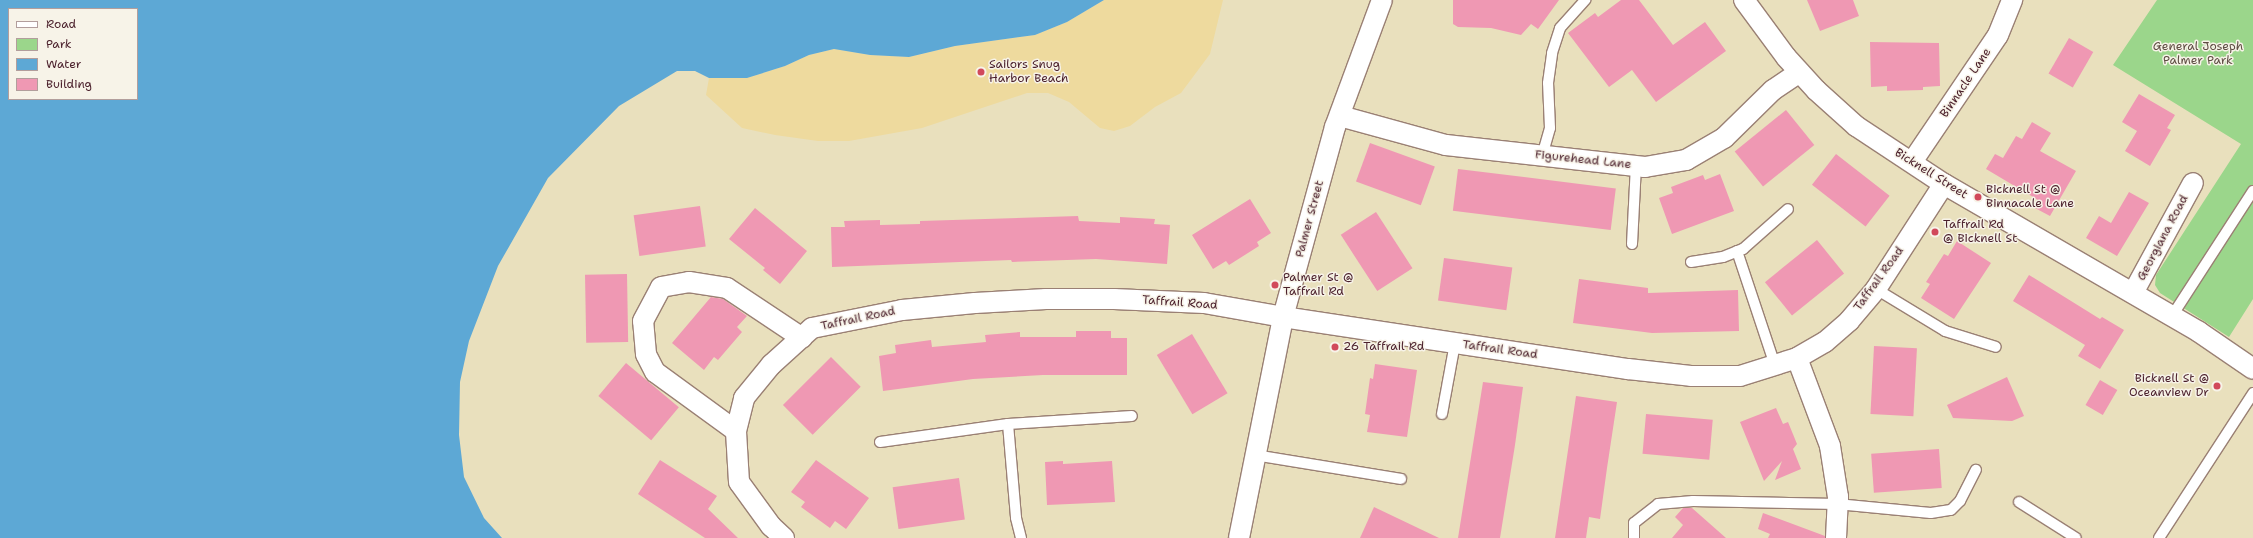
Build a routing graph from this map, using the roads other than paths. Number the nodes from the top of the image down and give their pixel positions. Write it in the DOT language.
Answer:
graph roads {
  1 [pos="1382,0"];
  2 [pos="1585,0"];
  3 [pos="1744,0"];
  4 [pos="2012,0"];
  5 [pos="1800,72"];
  6 [pos="1340,116"];
  7 [pos="1542,156"];
  8 [pos="1912,162"];
  9 [pos="1636,166"];
  10 [pos="2193,183"];
  11 [pos="1944,184"];
  12 [pos="2253,191"];
  13 [pos="1788,209"];
  14 [pos="1632,244"];
  15 [pos="1737,252"];
  16 [pos="1691,262"];
  17 [pos="1876,289"];
  18 [pos="2133,292"];
  19 [pos="2172,316"];
  20 [pos="1283,317"];
  21 [pos="802,338"];
  22 [pos="1455,343"];
  23 [pos="1996,347"];
  24 [pos="1797,358"];
  25 [pos="1775,365"];
  26 [pos="2253,369"];
  27 [pos="2253,393"];
  28 [pos="1442,414"];
  29 [pos="1132,416"];
  30 [pos="1008,424"];
  31 [pos="736,431"];
  32 [pos="880,442"];
  33 [pos="1255,456"];
  34 [pos="1976,470"];
  35 [pos="1401,479"];
  36 [pos="2019,502"];
  37 [pos="1837,504"];
  38 [pos="784,538"];
  39 [pos="1021,538"];
  40 [pos="1239,538"];
  41 [pos="1634,538"];
  42 [pos="1836,538"];
  43 [pos="2076,538"];
  44 [pos="2159,538"];
  1 -- 6 [label="street, Palmer Street"];
  2 -- 7 [label="lane"];
  3 -- 5 [label="street, Bicknell Street"];
  4 -- 8 [label="street, Binnacle Lane"];
  5 -- 8 [label="street, Bicknell Street"];
  5 -- 9 [label="street, Figurehead Lane"];
  6 -- 7 [label="street, Figurehead Lane"];
  6 -- 20 [label="street, Palmer Street"];
  7 -- 9 [label="street, Figurehead Lane"];
  8 -- 11 [label="street, Bicknell Street"];
  9 -- 14 [label="lane"];
  10 -- 18 [label="street, Georgiana Road"];
  11 -- 17 [label="street, Taffrail Road"];
  11 -- 18 [label="street, Bicknell Street"];
  12 -- 19 [label="lane"];
  13 -- 15 [label="lane"];
  15 -- 16 [label="lane"];
  15 -- 25 [label="lane"];
  17 -- 23 [label="lane"];
  17 -- 24 [label="street, Taffrail Road"];
  18 -- 19 [label="street, Bicknell Street"];
  19 -- 26 [label="street, Bicknell Street"];
  20 -- 21 [label="street, Taffrail Road"];
  20 -- 22 [label="street, Taffrail Road"];
  20 -- 33 [label="street, Palmer Street"];
  21 -- 31 [label="street, Taffrail Road"];
  21 -- 31 [label="street"];
  22 -- 25 [label="street, Taffrail Road"];
  22 -- 28 [label="lane"];
  24 -- 25 [label="street, Taffrail Road"];
  24 -- 37 [label="street"];
  27 -- 44 [label="lane"];
  29 -- 30 [label="lane"];
  30 -- 32 [label="lane"];
  30 -- 39 [label="lane"];
  31 -- 38 [label="street, Taffrail Road"];
  33 -- 35 [label="lane"];
  33 -- 40 [label="street, Palmer Street"];
  34 -- 37 [label="lane"];
  36 -- 43 [label="lane"];
  37 -- 41 [label="lane"];
  37 -- 42 [label="street"];
}
